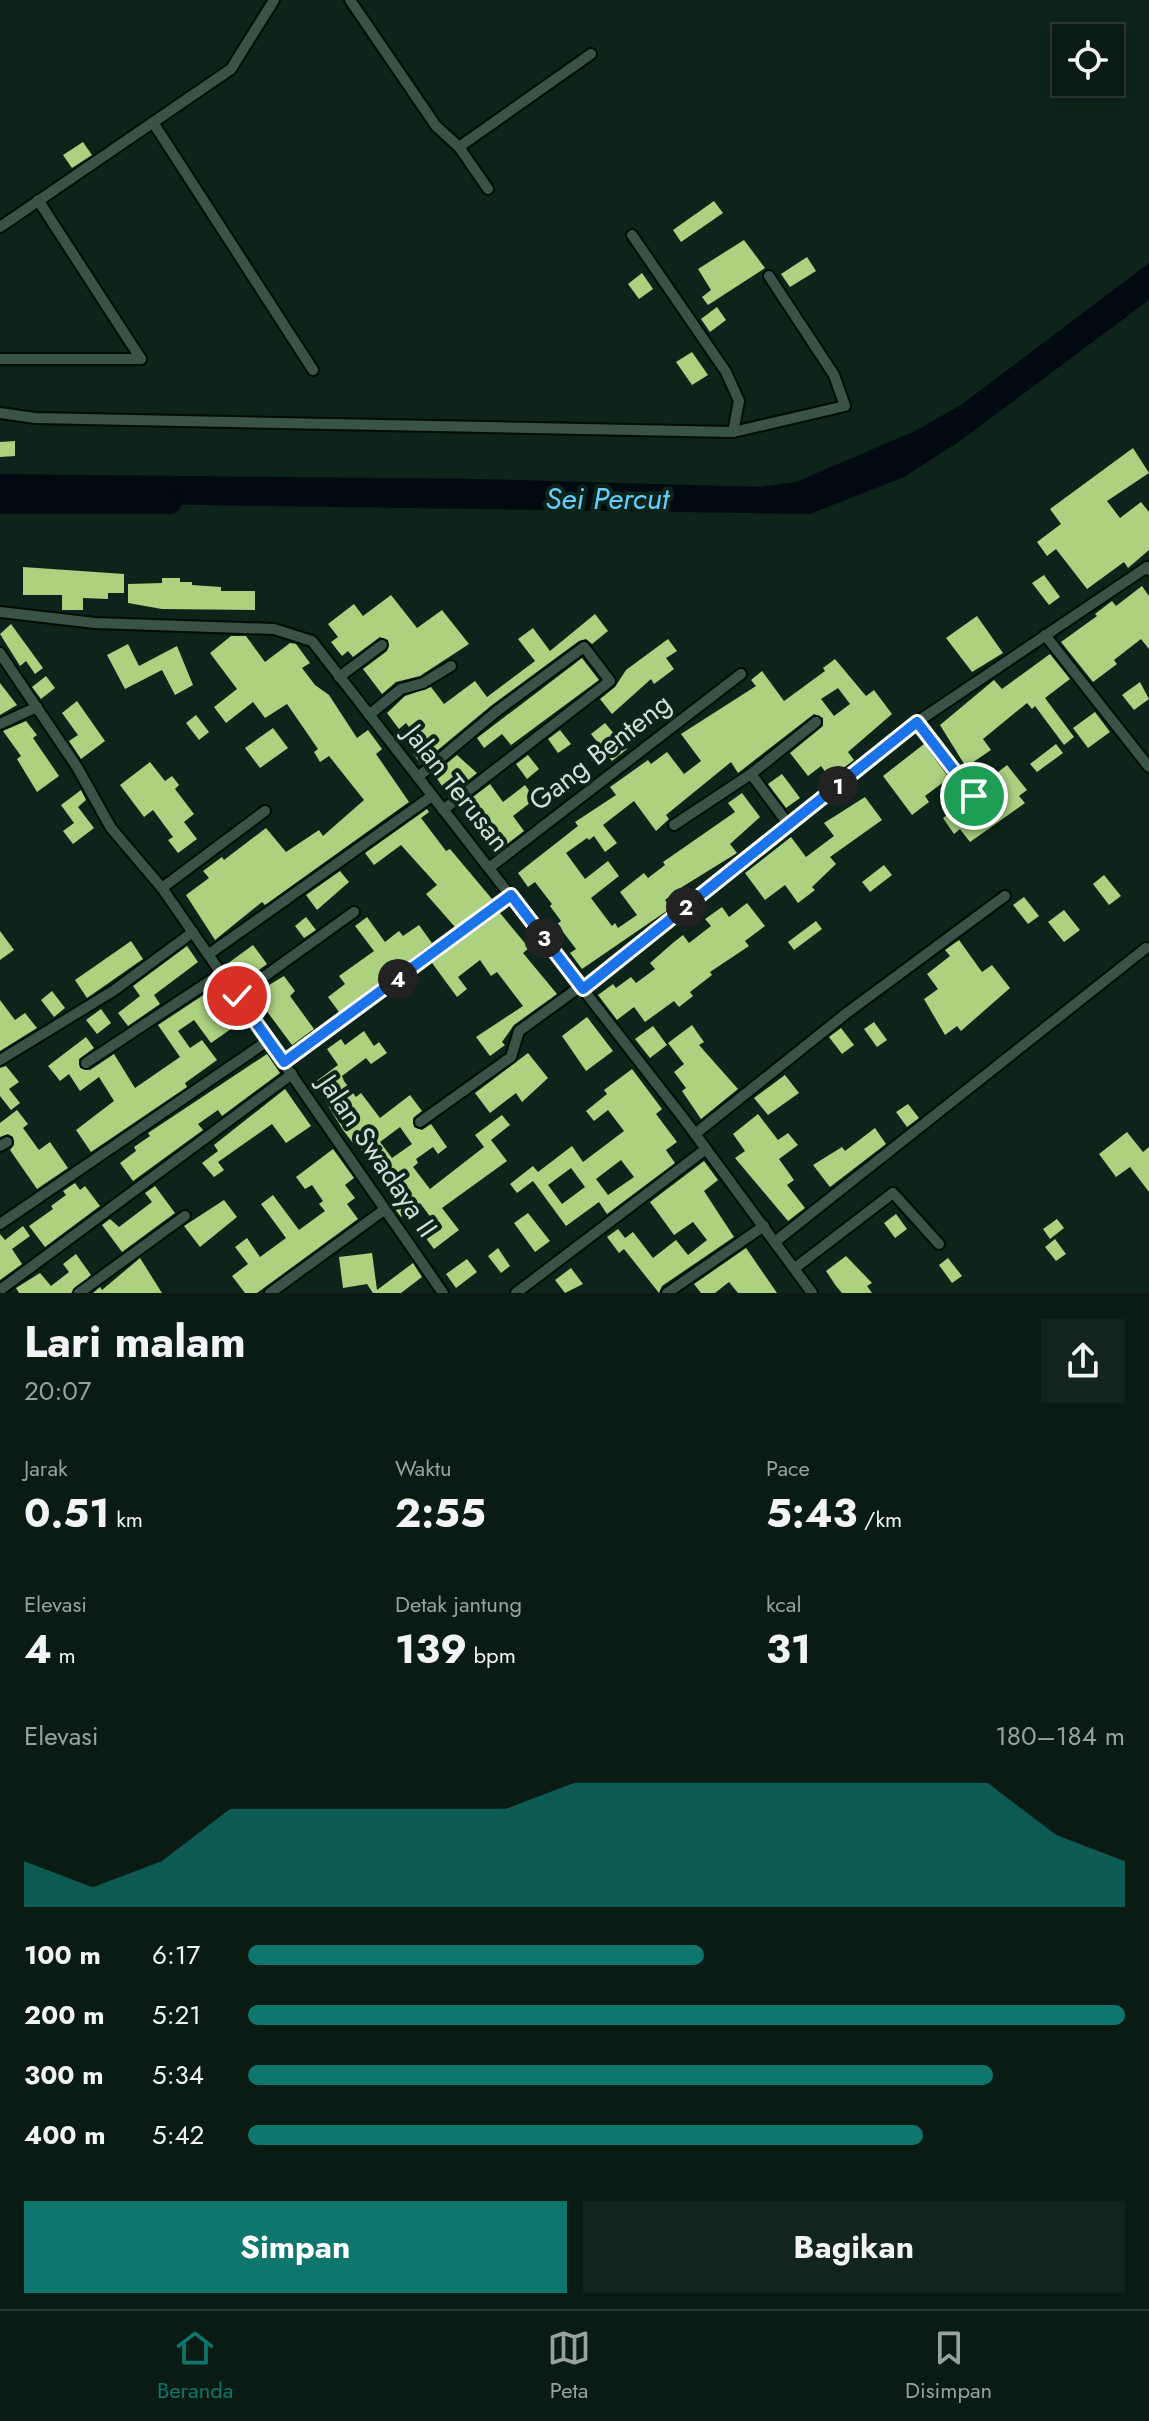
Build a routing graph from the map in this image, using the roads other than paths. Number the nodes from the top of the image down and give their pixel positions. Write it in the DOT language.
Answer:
graph roads {
  1 [pos="274,0"];
  2 [pos="350,0"];
  3 [pos="591,54"];
  4 [pos="154,124"];
  5 [pos="459,147"];
  6 [pos="488,189"];
  7 [pos="38,200"];
  8 [pos="0,227"];
  9 [pos="632,235"];
  10 [pos="769,276"];
  11 [pos="0,359"];
  12 [pos="313,370"];
  13 [pos="0,413"];
  14 [pos="733,432"];
  15 [pos="1148,567"];
  16 [pos="0,612"];
  17 [pos="1045,635"];
  18 [pos="382,645"];
  19 [pos="0,653"];
  20 [pos="451,666"];
  21 [pos="741,674"];
  22 [pos="339,677"];
  23 [pos="37,707"];
  24 [pos="369,715"];
  25 [pos="816,722"];
  26 [pos="917,722"];
  27 [pos="0,724"];
  28 [pos="1149,767"];
  29 [pos="751,774"];
  30 [pos="418,777"];
  31 [pos="432,796"];
  32 [pos="974,796"];
  33 [pos="443,810"];
  34 [pos="265,811"];
  35 [pos="674,825"];
  36 [pos="789,825"];
  37 [pos="489,868"];
  38 [pos="162,888"];
  39 [pos="511,895"];
  40 [pos="1005,896"];
  41 [pos="354,912"];
  42 [pos="193,932"];
  43 [pos="1146,948"];
  44 [pos="209,954"];
  45 [pos="222,973"];
  46 [pos="582,987"];
  47 [pos="237,996"];
  48 [pos="269,1040"];
  49 [pos="0,1060"];
  50 [pos="284,1062"];
  51 [pos="86,1063"];
  52 [pos="292,1074"];
  53 [pos="420,1122"];
  54 [pos="695,1134"];
  55 [pos="706,1149"];
  56 [pos="384,1210"];
  57 [pos="185,1216"];
  58 [pos="0,1224"];
  59 [pos="764,1226"];
  60 [pos="776,1241"];
  61 [pos="939,1244"];
  62 [pos="795,1268"];
  63 [pos="0,1290"];
  64 [pos="79,1293"];
  65 [pos="270,1293"];
  66 [pos="443,1293"];
  67 [pos="516,1293"];
  68 [pos="667,1293"];
  69 [pos="812,1293"];
  1 -- 4 [label="street"];
  2 -- 5 [label="street"];
  3 -- 5 [label="street"];
  4 -- 7 [label="street"];
  4 -- 12 [label="street"];
  5 -- 6 [label="street"];
  7 -- 8 [label="street"];
  7 -- 11 [label="street"];
  9 -- 14 [label="street"];
  10 -- 14 [label="street"];
  13 -- 14 [label="street"];
  15 -- 17 [label="street"];
  16 -- 22 [label="street, Jalan Terusan"];
  17 -- 26 [label="street"];
  17 -- 28 [label="street"];
  18 -- 22 [label="street"];
  19 -- 23 [label="street, Jalan Swadaya II"];
  20 -- 24 [label="street"];
  21 -- 37 [label="street, Gang Benteng"];
  22 -- 24 [label="street, Jalan Terusan"];
  23 -- 27 [label="street"];
  23 -- 38 [label="street, Jalan Swadaya II"];
  24 -- 30 [label="street, Jalan Terusan"];
  25 -- 29 [label="street"];
  26 -- 32 [label="street"];
  26 -- 36 [label="street"];
  29 -- 35 [label="street"];
  29 -- 36 [label="street"];
  30 -- 31 [label="street, Jalan Terusan"];
  30 -- 33 [label="street"];
  31 -- 33 [label="street, Jalan Terusan"];
  31 -- 44 [label="street"];
  33 -- 37 [label="street, Jalan Terusan"];
  34 -- 38 [label="street"];
  36 -- 46 [label="street"];
  37 -- 39 [label="street, Jalan Terusan"];
  38 -- 42 [label="street, Jalan Swadaya II"];
  39 -- 46 [label="street, Jalan Terusan"];
  39 -- 50 [label="street"];
  40 -- 54 [label="street"];
  41 -- 47 [label="street"];
  42 -- 44 [label="street, Jalan Swadaya II"];
  42 -- 49 [label="street"];
  43 -- 60 [label="street"];
  44 -- 45 [label="street, Jalan Swadaya II"];
  45 -- 47 [label="street, Jalan Swadaya II"];
  45 -- 51 [label="street"];
  46 -- 53 [label="street"];
  46 -- 54 [label="street, Jalan Terusan"];
  47 -- 48 [label="street, Jalan Swadaya II"];
  48 -- 50 [label="street, Jalan Swadaya II"];
  48 -- 58 [label="street"];
  50 -- 52 [label="street, Jalan Swadaya II"];
  52 -- 56 [label="street, Jalan Swadaya II"];
  52 -- 63 [label="street"];
  54 -- 55 [label="street, Jalan Terusan"];
  55 -- 59 [label="street, Jalan Terusan"];
  55 -- 67 [label="street"];
  56 -- 65 [label="street"];
  56 -- 66 [label="street, Jalan Swadaya II"];
  57 -- 64 [label="street"];
  59 -- 60 [label="street, Jalan Terusan"];
  59 -- 68 [label="street"];
  60 -- 62 [label="street, Jalan Terusan"];
  61 -- 62 [label="street"];
  62 -- 69 [label="street, Jalan Terusan"];
}
